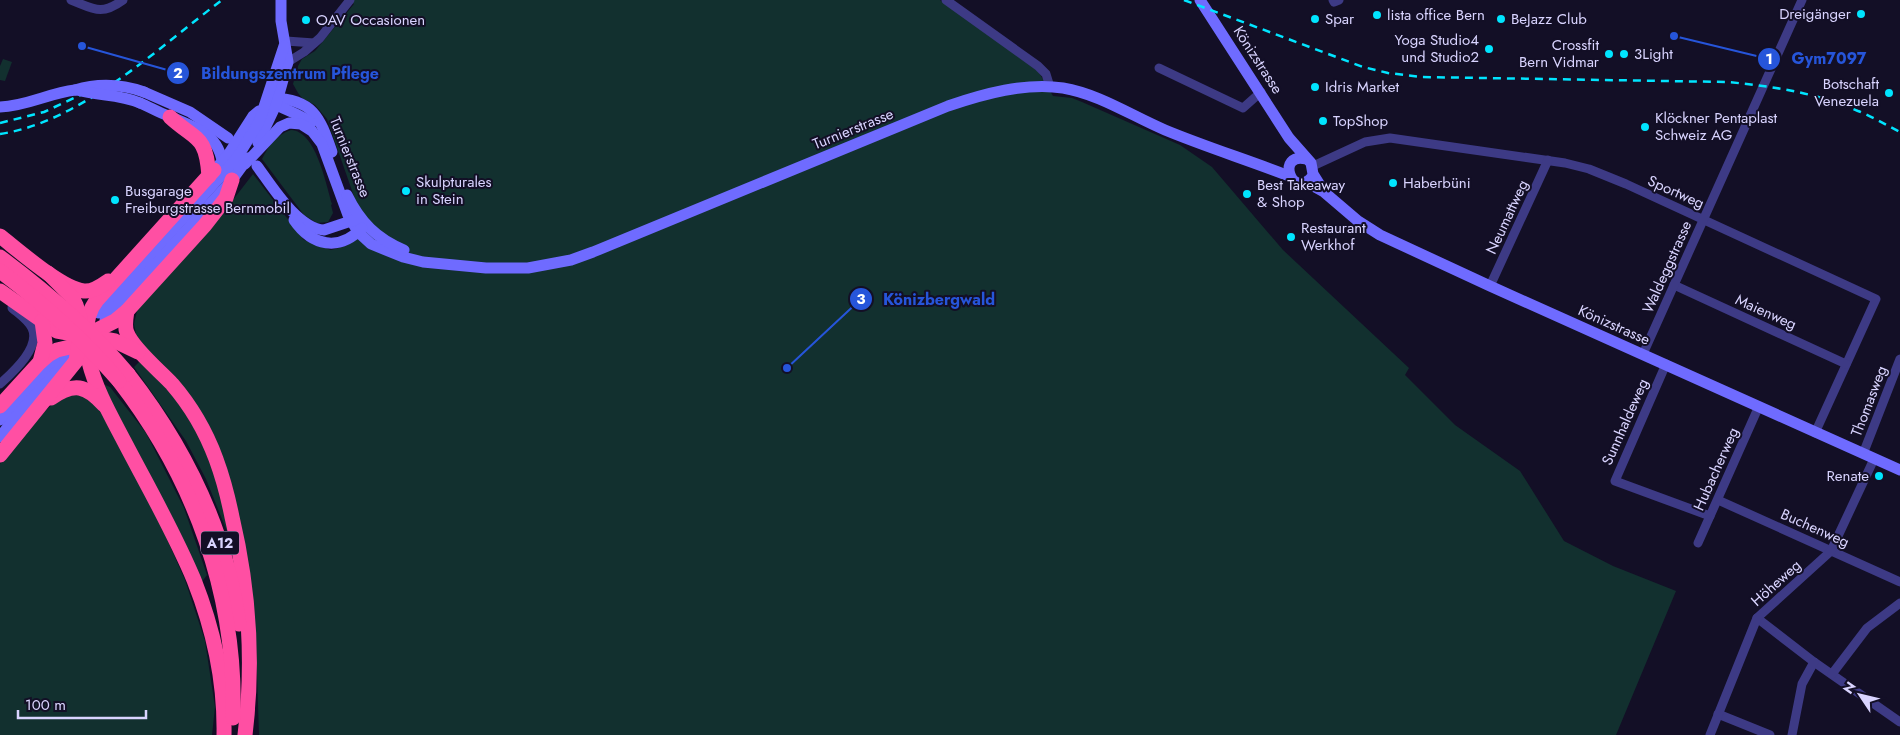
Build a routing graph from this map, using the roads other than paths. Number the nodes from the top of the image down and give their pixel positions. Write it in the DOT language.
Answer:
graph roads {
  1 [pos="71,0"];
  2 [pos="122,0"];
  3 [pos="350,0"];
  4 [pos="946,0"];
  5 [pos="1200,0"];
  6 [pos="1802,0"];
  7 [pos="281,6"];
  8 [pos="286,41"];
  9 [pos="314,43"];
  10 [pos="288,62"];
  11 [pos="1159,68"];
  12 [pos="1050,87"];
  13 [pos="75,90"];
  14 [pos="1261,92"];
  15 [pos="272,102"];
  16 [pos="0,107"];
  17 [pos="170,117"];
  18 [pos="228,138"];
  19 [pos="1289,138"];
  20 [pos="322,144"];
  21 [pos="1548,160"];
  22 [pos="245,164"];
  23 [pos="257,166"];
  24 [pos="1291,167"];
  25 [pos="1309,170"];
  26 [pos="220,172"];
  27 [pos="332,174"];
  28 [pos="283,201"];
  29 [pos="1704,220"];
  30 [pos="359,224"];
  31 [pos="334,228"];
  32 [pos="0,236"];
  33 [pos="0,257"];
  34 [pos="42,268"];
  35 [pos="123,270"];
  36 [pos="0,271"];
  37 [pos="1674,285"];
  38 [pos="1490,286"];
  39 [pos="0,290"];
  40 [pos="19,309"];
  41 [pos="127,311"];
  42 [pos="101,316"];
  43 [pos="42,321"];
  44 [pos="83,339"];
  45 [pos="1643,354"];
  46 [pos="144,355"];
  47 [pos="1900,359"];
  48 [pos="40,362"];
  49 [pos="1666,364"];
  50 [pos="1846,364"];
  51 [pos="124,377"];
  52 [pos="0,384"];
  53 [pos="41,405"];
  54 [pos="0,406"];
  55 [pos="1759,406"];
  56 [pos="107,408"];
  57 [pos="0,420"];
  58 [pos="1816,433"];
  59 [pos="0,437"];
  60 [pos="0,455"];
  61 [pos="1869,456"];
  62 [pos="1900,470"];
  63 [pos="1718,500"];
  64 [pos="1710,516"];
  65 [pos="1698,543"];
  66 [pos="1831,551"];
  67 [pos="1900,582"];
  68 [pos="1900,603"];
  69 [pos="1757,618"];
  70 [pos="1814,662"];
  71 [pos="1832,674"];
  72 [pos="1718,714"];
  73 [pos="1900,722"];
  74 [pos="224,735"];
  75 [pos="232,735"];
  76 [pos="245,735"];
  77 [pos="1710,735"];
  78 [pos="1770,735"];
  79 [pos="1792,735"];
  1 -- 2 [label="street"];
  3 -- 9 [label="street"];
  4 -- 12 [label="street"];
  5 -- 14 [label="main road, Könizstrasse"];
  6 -- 29 [label="street, Waldeggstrasse"];
  7 -- 8 [label="main road"];
  8 -- 9 [label="street"];
  8 -- 10 [label="main road"];
  8 -- 15 [label="main road"];
  9 -- 10 [label="street"];
  10 -- 15 [label="main road"];
  11 -- 14 [label="street"];
  12 -- 24 [label="main road, Turnierstrasse"];
  12 -- 30 [label="main road, Turnierstrasse"];
  13 -- 16 [label="main road"];
  13 -- 17 [label="main road, bridge"];
  13 -- 18 [label="main road, bridge"];
  14 -- 19 [label="main road, Könizstrasse"];
  15 -- 20 [label="main road, Turnierstrasse"];
  15 -- 22 [label="main road"];
  15 -- 26 [label="main road"];
  15 -- 30 [label="main road, Turnierstrasse"];
  17 -- 26 [label="highway"];
  19 -- 24 [label="main road, Könizstrasse"];
  19 -- 25 [label="main road, Könizstrasse"];
  20 -- 22 [label="main road, Turnierstrasse"];
  20 -- 27 [label="main road, Turnierstrasse"];
  21 -- 25 [label="street, Sportweg"];
  21 -- 29 [label="street, Sportweg"];
  21 -- 38 [label="street, Neumattweg"];
  22 -- 26 [label="main road"];
  23 -- 28 [label="main road, Turnierstrasse"];
  24 -- 25 [label="main road"];
  24 -- 25 [label="main road, Könizstrasse"];
  25 -- 38 [label="main road, Könizstrasse"];
  26 -- 35 [label="highway"];
  26 -- 41 [label="highway"];
  26 -- 42 [label="main road"];
  27 -- 30 [label="main road, Turnierstrasse"];
  27 -- 31 [label="main road, Turnierstrasse"];
  28 -- 30 [label="main road, Turnierstrasse"];
  28 -- 31 [label="main road, Turnierstrasse"];
  29 -- 37 [label="street, Waldeggstrasse"];
  29 -- 50 [label="street, Sportweg"];
  30 -- 31 [label="main road, Turnierstrasse"];
  32 -- 34 [label="highway"];
  33 -- 51 [label="highway, A12, bridge"];
  34 -- 35 [label="highway"];
  34 -- 44 [label="highway"];
  35 -- 44 [label="highway"];
  36 -- 51 [label="highway, A12, bridge"];
  37 -- 45 [label="street, Waldeggstrasse"];
  37 -- 50 [label="street, Maienweg"];
  38 -- 45 [label="main road, Könizstrasse"];
  39 -- 40 [label="highway"];
  40 -- 43 [label="highway"];
  40 -- 52 [label="street"];
  41 -- 44 [label="highway"];
  41 -- 46 [label="highway"];
  43 -- 44 [label="highway"];
  43 -- 48 [label="highway"];
  44 -- 46 [label="highway"];
  44 -- 48 [label="highway"];
  44 -- 53 [label="highway"];
  44 -- 56 [label="highway"];
  45 -- 49 [label="main road, Könizstrasse"];
  46 -- 76 [label="highway"];
  47 -- 61 [label="street, Thomasweg"];
  48 -- 54 [label="highway"];
  49 -- 55 [label="main road, Könizstrasse"];
  49 -- 64 [label="street, Sunnhaldeweg"];
  50 -- 58 [label="street, Sportweg"];
  51 -- 75 [label="highway, A12"];
  51 -- 76 [label="highway, A12"];
  53 -- 56 [label="highway"];
  53 -- 60 [label="highway"];
  55 -- 58 [label="main road, Könizstrasse"];
  55 -- 63 [label="street, Hubacherweg"];
  56 -- 74 [label="highway"];
  57 -- 59 [label="main road"];
  58 -- 61 [label="main road, Könizstrasse"];
  61 -- 62 [label="main road, Könizstrasse"];
  61 -- 66 [label="street, Höheweg"];
  63 -- 64 [label="street, Hubacherweg"];
  63 -- 66 [label="street, Buchenweg"];
  64 -- 65 [label="street, Hubacherweg"];
  66 -- 67 [label="street, Buchenweg"];
  66 -- 69 [label="street, Höheweg"];
  68 -- 71 [label="street"];
  69 -- 70 [label="street"];
  69 -- 72 [label="street, Höheweg"];
  70 -- 71 [label="street"];
  70 -- 79 [label="street"];
  71 -- 73 [label="street"];
  72 -- 77 [label="street, Höheweg"];
  72 -- 78 [label="street"];
}
